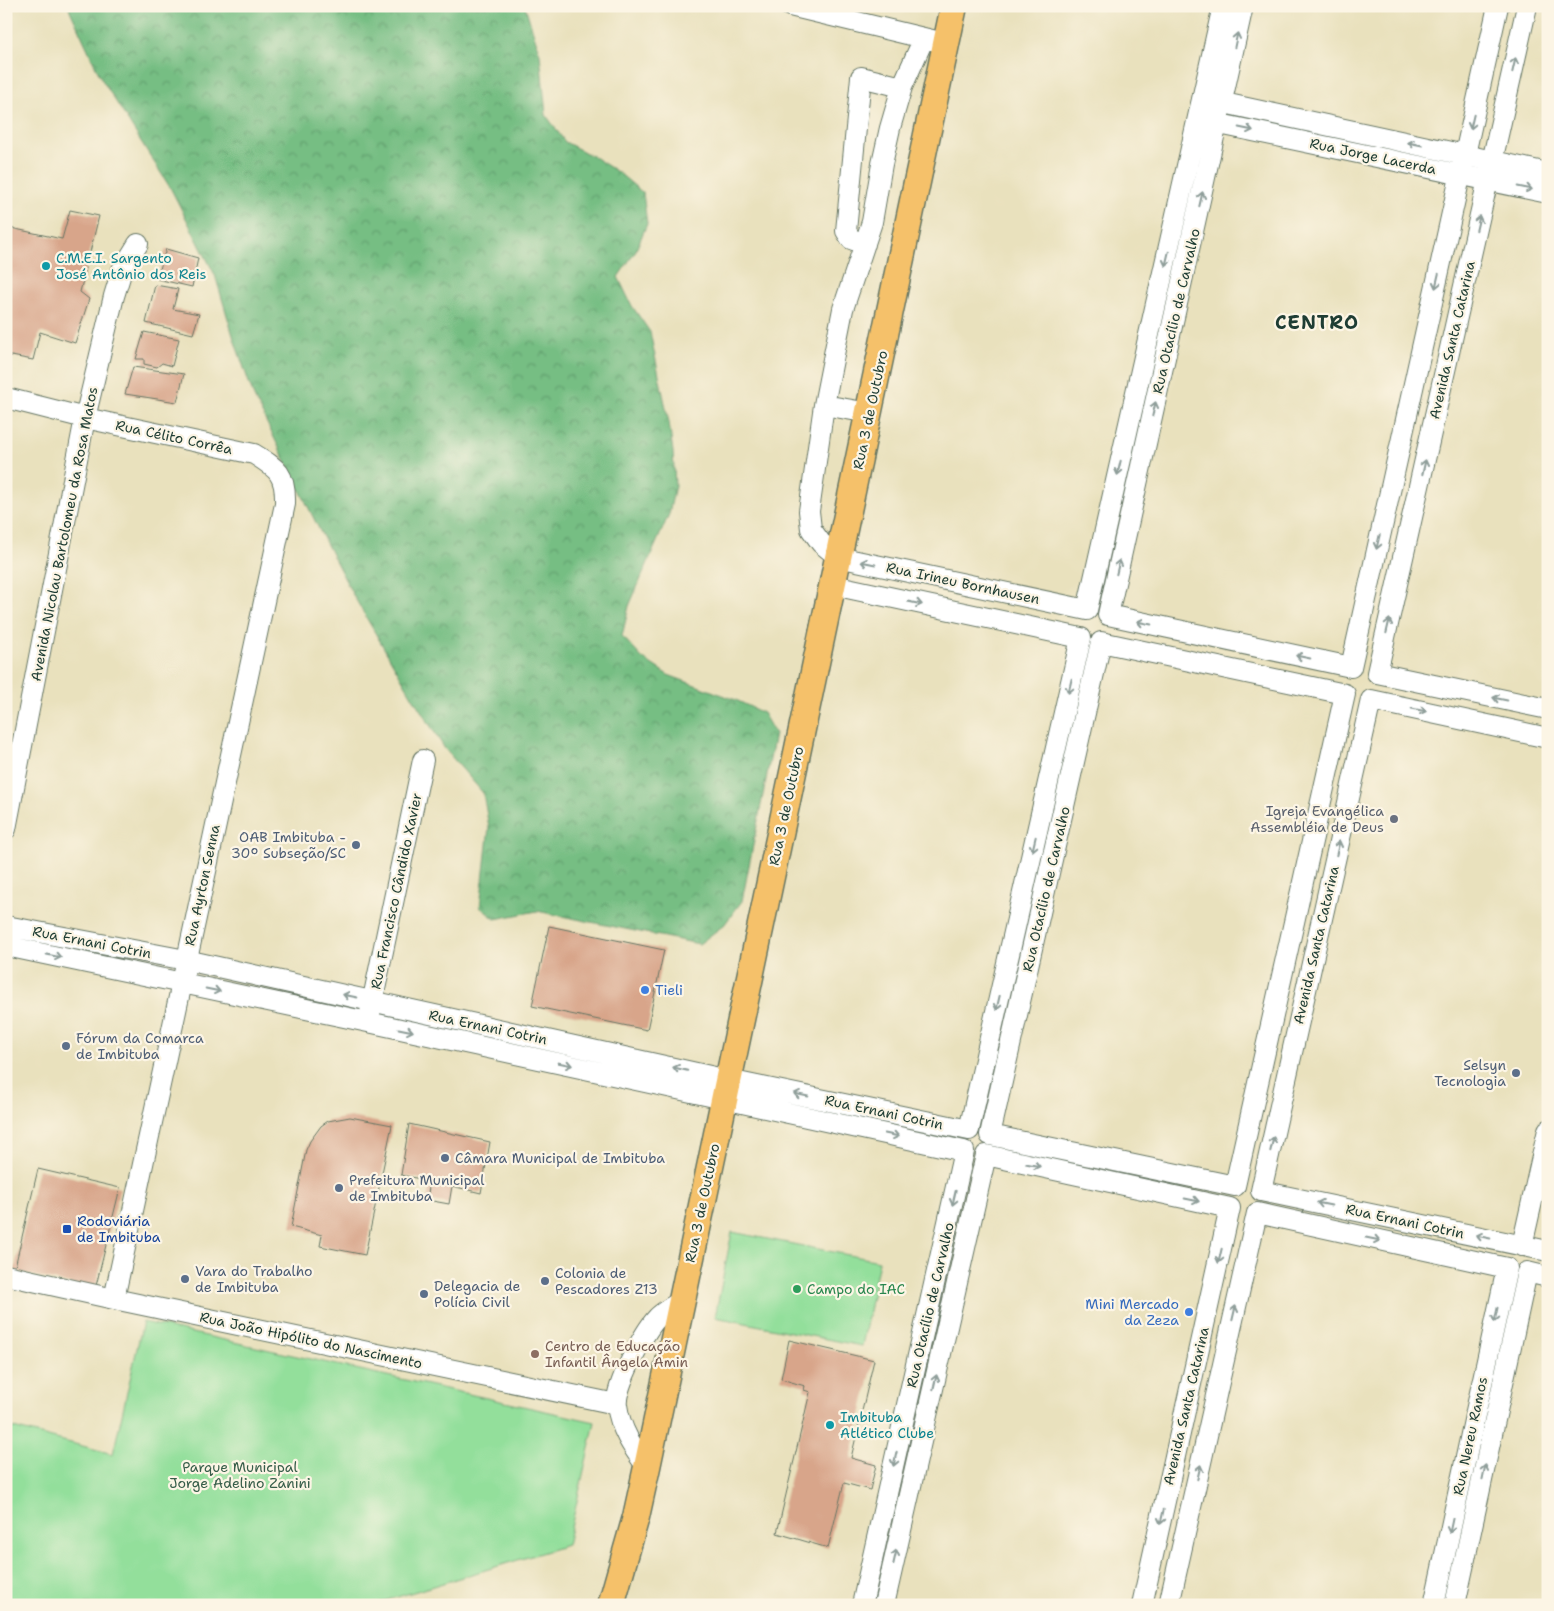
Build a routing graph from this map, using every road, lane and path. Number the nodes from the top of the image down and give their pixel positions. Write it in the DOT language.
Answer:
graph roads {
  1 [pos="790,6"];
  2 [pos="954,6"];
  3 [pos="1223,6"];
  4 [pos="1243,6"];
  5 [pos="1498,6"];
  6 [pos="1527,6"];
  7 [pos="1493,26"];
  8 [pos="1521,33"];
  9 [pos="935,41"];
  10 [pos="902,87"];
  11 [pos="1203,98"];
  12 [pos="1223,102"];
  13 [pos="1198,119"];
  14 [pos="1218,123"];
  15 [pos="1464,155"];
  16 [pos="1492,160"];
  17 [pos="1548,173"];
  18 [pos="1460,174"];
  19 [pos="1488,180"];
  20 [pos="1548,193"];
  21 [pos="138,244"];
  22 [pos="865,244"];
  23 [pos="1443,253"];
  24 [pos="1470,260"];
  25 [pos="1153,320"];
  26 [pos="1173,324"];
  27 [pos="1419,359"];
  28 [pos="1446,366"];
  29 [pos="1140,374"];
  30 [pos="1161,379"];
  31 [pos="6,398"];
  32 [pos="824,405"];
  33 [pos="869,413"];
  34 [pos="86,418"];
  35 [pos="278,473"];
  36 [pos="1385,514"];
  37 [pos="1412,520"];
  38 [pos="1105,531"];
  39 [pos="1125,536"];
  40 [pos="838,557"];
  41 [pos="959,583"];
  42 [pos="833,585"];
  43 [pos="1087,610"];
  44 [pos="954,611"];
  45 [pos="1108,615"];
  46 [pos="1200,634"];
  47 [pos="1081,638"];
  48 [pos="1101,642"];
  49 [pos="1194,662"];
  50 [pos="1351,667"];
  51 [pos="1377,673"];
  52 [pos="1345,694"];
  53 [pos="1371,700"];
  54 [pos="1545,709"];
  55 [pos="1542,736"];
  56 [pos="423,760"];
  57 [pos="1043,806"];
  58 [pos="1064,811"];
  59 [pos="6,829"];
  60 [pos="6,926"];
  61 [pos="6,946"];
  62 [pos="186,960"];
  63 [pos="1006,969"];
  64 [pos="1027,973"];
  65 [pos="181,983"];
  66 [pos="373,1002"];
  67 [pos="368,1022"];
  68 [pos="507,1031"];
  69 [pos="503,1051"];
  70 [pos="726,1089"];
  71 [pos="869,1109"];
  72 [pos="866,1129"];
  73 [pos="969,1130"];
  74 [pos="1548,1130"];
  75 [pos="990,1135"];
  76 [pos="964,1151"];
  77 [pos="1082,1154"];
  78 [pos="986,1155"];
  79 [pos="1160,1170"];
  80 [pos="1078,1175"];
  81 [pos="1235,1186"];
  82 [pos="1261,1191"];
  83 [pos="1156,1192"];
  84 [pos="1230,1208"];
  85 [pos="1350,1209"];
  86 [pos="1257,1214"];
  87 [pos="1423,1224"];
  88 [pos="1345,1233"];
  89 [pos="1522,1246"];
  90 [pos="1417,1248"];
  91 [pos="1548,1251"];
  92 [pos="1507,1268"];
  93 [pos="1527,1272"];
  94 [pos="6,1275"];
  95 [pos="1548,1277"];
  96 [pos="934,1286"];
  97 [pos="955,1292"];
  98 [pos="114,1299"];
  99 [pos="682,1300"];
  100 [pos="1480,1391"];
  101 [pos="1500,1395"];
  102 [pos="616,1404"];
  103 [pos="905,1412"];
  104 [pos="926,1417"];
  105 [pos="646,1467"];
  106 [pos="882,1515"];
  107 [pos="903,1520"];
  108 [pos="1440,1577"];
  109 [pos="1460,1581"];
  110 [pos="611,1605"];
  111 [pos="862,1605"];
  112 [pos="884,1605"];
  113 [pos="1142,1605"];
  114 [pos="1169,1605"];
  115 [pos="1434,1605"];
  116 [pos="1455,1605"];
  1 -- 9 [label="street"];
  2 -- 9 [label="main road, Rua 3 de Outubro"];
  3 -- 11 [label="street, Rua Otacílio de Carvalho"];
  12 -- 4 [label="street, Rua Otacílio de Carvalho, one-way"];
  5 -- 7 [label="street, Avenida Santa Catarina"];
  6 -- 8 [label="street, Avenida Santa Catarina"];
  7 -- 8 [label="street"];
  7 -- 15 [label="street, Avenida Santa Catarina, one-way"];
  16 -- 8 [label="street, Avenida Santa Catarina, one-way"];
  9 -- 10 [label="street"];
  9 -- 33 [label="main road, Rua 3 de Outubro"];
  10 -- 22 [label="street"];
  10 -- 22 [label="street"];
  11 -- 12 [label="street, Rua Jorge Lacerda"];
  11 -- 13 [label="street, Rua Otacílio de Carvalho"];
  12 -- 14 [label="street, Rua Otacílio de Carvalho"];
  15 -- 12 [label="street, Rua Jorge Lacerda, one-way"];
  13 -- 14 [label="street, Rua Jorge Lacerda"];
  13 -- 25 [label="street, Rua Otacílio de Carvalho, one-way"];
  14 -- 18 [label="street, Rua Jorge Lacerda, one-way"];
  26 -- 14 [label="street, Rua Otacílio de Carvalho, one-way"];
  15 -- 16 [label="street, Rua Jorge Lacerda"];
  15 -- 18 [label="street, Avenida Santa Catarina"];
  16 -- 17 [label="street, Rua Jorge Lacerda"];
  16 -- 19 [label="street, Avenida Santa Catarina"];
  18 -- 19 [label="street, Rua Jorge Lacerda"];
  18 -- 23 [label="street, Avenida Santa Catarina"];
  19 -- 20 [label="street, Rua Jorge Lacerda, one-way"];
  24 -- 19 [label="street, Avenida Santa Catarina, one-way"];
  21 -- 34 [label="street, Avenida Nicolau Bartolomeu da Rosa Matos"];
  22 -- 32 [label="street"];
  23 -- 24 [label="street"];
  23 -- 27 [label="street, Avenida Santa Catarina, one-way"];
  24 -- 28 [label="street, Avenida Santa Catarina"];
  25 -- 26 [label="street"];
  25 -- 29 [label="street, Rua Otacílio de Carvalho"];
  26 -- 30 [label="street, Rua Otacílio de Carvalho"];
  27 -- 28 [label="street"];
  27 -- 36 [label="street, Avenida Santa Catarina"];
  37 -- 28 [label="street, Avenida Santa Catarina, one-way"];
  29 -- 30 [label="street"];
  29 -- 38 [label="street, Rua Otacílio de Carvalho, one-way"];
  39 -- 30 [label="street, Rua Otacílio de Carvalho, one-way"];
  31 -- 34 [label="street, Rua Célito Corrêa"];
  32 -- 33 [label="street"];
  32 -- 40 [label="street"];
  33 -- 40 [label="main road, Rua 3 de Outubro"];
  34 -- 35 [label="street, Rua Célito Corrêa"];
  34 -- 59 [label="street, Avenida Nicolau Bartolomeu da Rosa Matos"];
  35 -- 62 [label="street, Rua Ayrton Senna"];
  36 -- 37 [label="street"];
  36 -- 50 [label="street, Avenida Santa Catarina, one-way"];
  51 -- 37 [label="street, Avenida Santa Catarina, one-way"];
  38 -- 39 [label="street"];
  38 -- 43 [label="street, Rua Otacílio de Carvalho"];
  45 -- 39 [label="street, Rua Otacílio de Carvalho, one-way"];
  41 -- 40 [label="street, Rua Irineu Bornhausen, one-way"];
  40 -- 42 [label="main road, Rua 3 de Outubro"];
  41 -- 43 [label="street, Rua Irineu Bornhausen"];
  41 -- 44 [label="street"];
  42 -- 44 [label="street, one-way"];
  42 -- 70 [label="main road, Rua 3 de Outubro"];
  43 -- 45 [label="street"];
  43 -- 47 [label="street"];
  44 -- 47 [label="street"];
  46 -- 45 [label="street, one-way"];
  45 -- 48 [label="street"];
  46 -- 49 [label="street"];
  50 -- 46 [label="street, one-way"];
  47 -- 48 [label="street"];
  47 -- 57 [label="street, Rua Otacílio de Carvalho, one-way"];
  48 -- 49 [label="street"];
  48 -- 58 [label="street, Rua Otacílio de Carvalho"];
  49 -- 52 [label="street"];
  50 -- 51 [label="street"];
  50 -- 52 [label="street"];
  51 -- 53 [label="street"];
  54 -- 51 [label="street, one-way"];
  52 -- 53 [label="street"];
  52 -- 81 [label="street, Avenida Santa Catarina"];
  53 -- 55 [label="street, one-way"];
  82 -- 53 [label="street, Avenida Santa Catarina, one-way"];
  54 -- 55 [label="street"];
  56 -- 66 [label="street, Rua Francisco Cândido Xavier"];
  57 -- 58 [label="street"];
  57 -- 63 [label="street, Rua Otacílio de Carvalho, one-way"];
  58 -- 64 [label="street, Rua Otacílio de Carvalho"];
  60 -- 62 [label="street, Rua Ernani Cotrin"];
  61 -- 65 [label="street, Rua Ernani Cotrin, one-way"];
  62 -- 65 [label="street, Rua Ayrton Senna"];
  66 -- 62 [label="street, Rua Ernani Cotrin, one-way"];
  63 -- 64 [label="street"];
  63 -- 73 [label="street, Rua Otacílio de Carvalho, one-way"];
  64 -- 75 [label="street, Rua Otacílio de Carvalho"];
  65 -- 67 [label="street, Rua Ernani Cotrin, one-way"];
  65 -- 98 [label="street, Rua Ayrton Senna"];
  66 -- 67 [label="street, Rua Francisco Cândido Xavier"];
  66 -- 68 [label="street, Rua Ernani Cotrin"];
  67 -- 69 [label="street, Rua Ernani Cotrin, one-way"];
  68 -- 69 [label="street"];
  70 -- 68 [label="street, Rua Ernani Cotrin, one-way"];
  69 -- 70 [label="street, Rua Ernani Cotrin, one-way"];
  71 -- 70 [label="street, Rua Ernani Cotrin, one-way"];
  70 -- 72 [label="street, Rua Ernani Cotrin"];
  70 -- 99 [label="main road, Rua 3 de Outubro"];
  71 -- 72 [label="street"];
  71 -- 73 [label="street, Rua Ernani Cotrin"];
  72 -- 76 [label="street, Rua Ernani Cotrin, one-way"];
  73 -- 75 [label="street"];
  73 -- 76 [label="street"];
  74 -- 89 [label="street"];
  75 -- 77 [label="street"];
  75 -- 78 [label="street"];
  76 -- 78 [label="street"];
  76 -- 96 [label="street, Rua Otacílio de Carvalho, one-way"];
  77 -- 79 [label="street"];
  77 -- 80 [label="street"];
  78 -- 80 [label="street, one-way"];
  78 -- 97 [label="street, Rua Otacílio de Carvalho"];
  79 -- 81 [label="street"];
  79 -- 83 [label="street"];
  80 -- 83 [label="street"];
  81 -- 82 [label="street"];
  81 -- 84 [label="street"];
  85 -- 82 [label="street, Rua Ernani Cotrin, one-way"];
  82 -- 86 [label="street"];
  83 -- 84 [label="street, one-way"];
  84 -- 86 [label="street"];
  84 -- 113 [label="street, Avenida Santa Catarina, one-way"];
  85 -- 87 [label="street, Rua Ernani Cotrin"];
  85 -- 88 [label="street"];
  86 -- 88 [label="street, Rua Ernani Cotrin"];
  114 -- 86 [label="street, Avenida Santa Catarina, one-way"];
  89 -- 87 [label="street, Rua Ernani Cotrin, one-way"];
  87 -- 90 [label="street"];
  88 -- 90 [label="street, Rua Ernani Cotrin, one-way"];
  89 -- 91 [label="street, Rua Ernani Cotrin"];
  89 -- 92 [label="street"];
  89 -- 93 [label="street"];
  90 -- 92 [label="street, Rua Ernani Cotrin"];
  92 -- 93 [label="street"];
  92 -- 100 [label="street, Rua Nereu Ramos, one-way"];
  93 -- 95 [label="street"];
  93 -- 101 [label="street, Rua Nereu Ramos"];
  94 -- 98 [label="street, Rua João Hipólito do Nascimento"];
  96 -- 97 [label="street"];
  96 -- 103 [label="street, Rua Otacílio de Carvalho"];
  104 -- 97 [label="street, Rua Otacílio de Carvalho, one-way"];
  98 -- 102 [label="street, Rua João Hipólito do Nascimento"];
  99 -- 102 [label="street"];
  99 -- 105 [label="main road, Rua 3 de Outubro"];
  100 -- 101 [label="street"];
  100 -- 108 [label="street, Rua Nereu Ramos, one-way"];
  109 -- 101 [label="street, Rua Nereu Ramos, one-way"];
  102 -- 105 [label="street"];
  103 -- 104 [label="street"];
  103 -- 106 [label="street, Rua Otacílio de Carvalho, one-way"];
  104 -- 107 [label="street, Rua Otacílio de Carvalho"];
  105 -- 110 [label="main road, Rua 3 de Outubro"];
  106 -- 107 [label="street"];
  106 -- 111 [label="street, Rua Otacílio de Carvalho"];
  112 -- 107 [label="street, Rua Otacílio de Carvalho, one-way"];
  108 -- 109 [label="street"];
  108 -- 115 [label="street, Rua Nereu Ramos"];
  109 -- 116 [label="street, Rua Nereu Ramos"];
}
